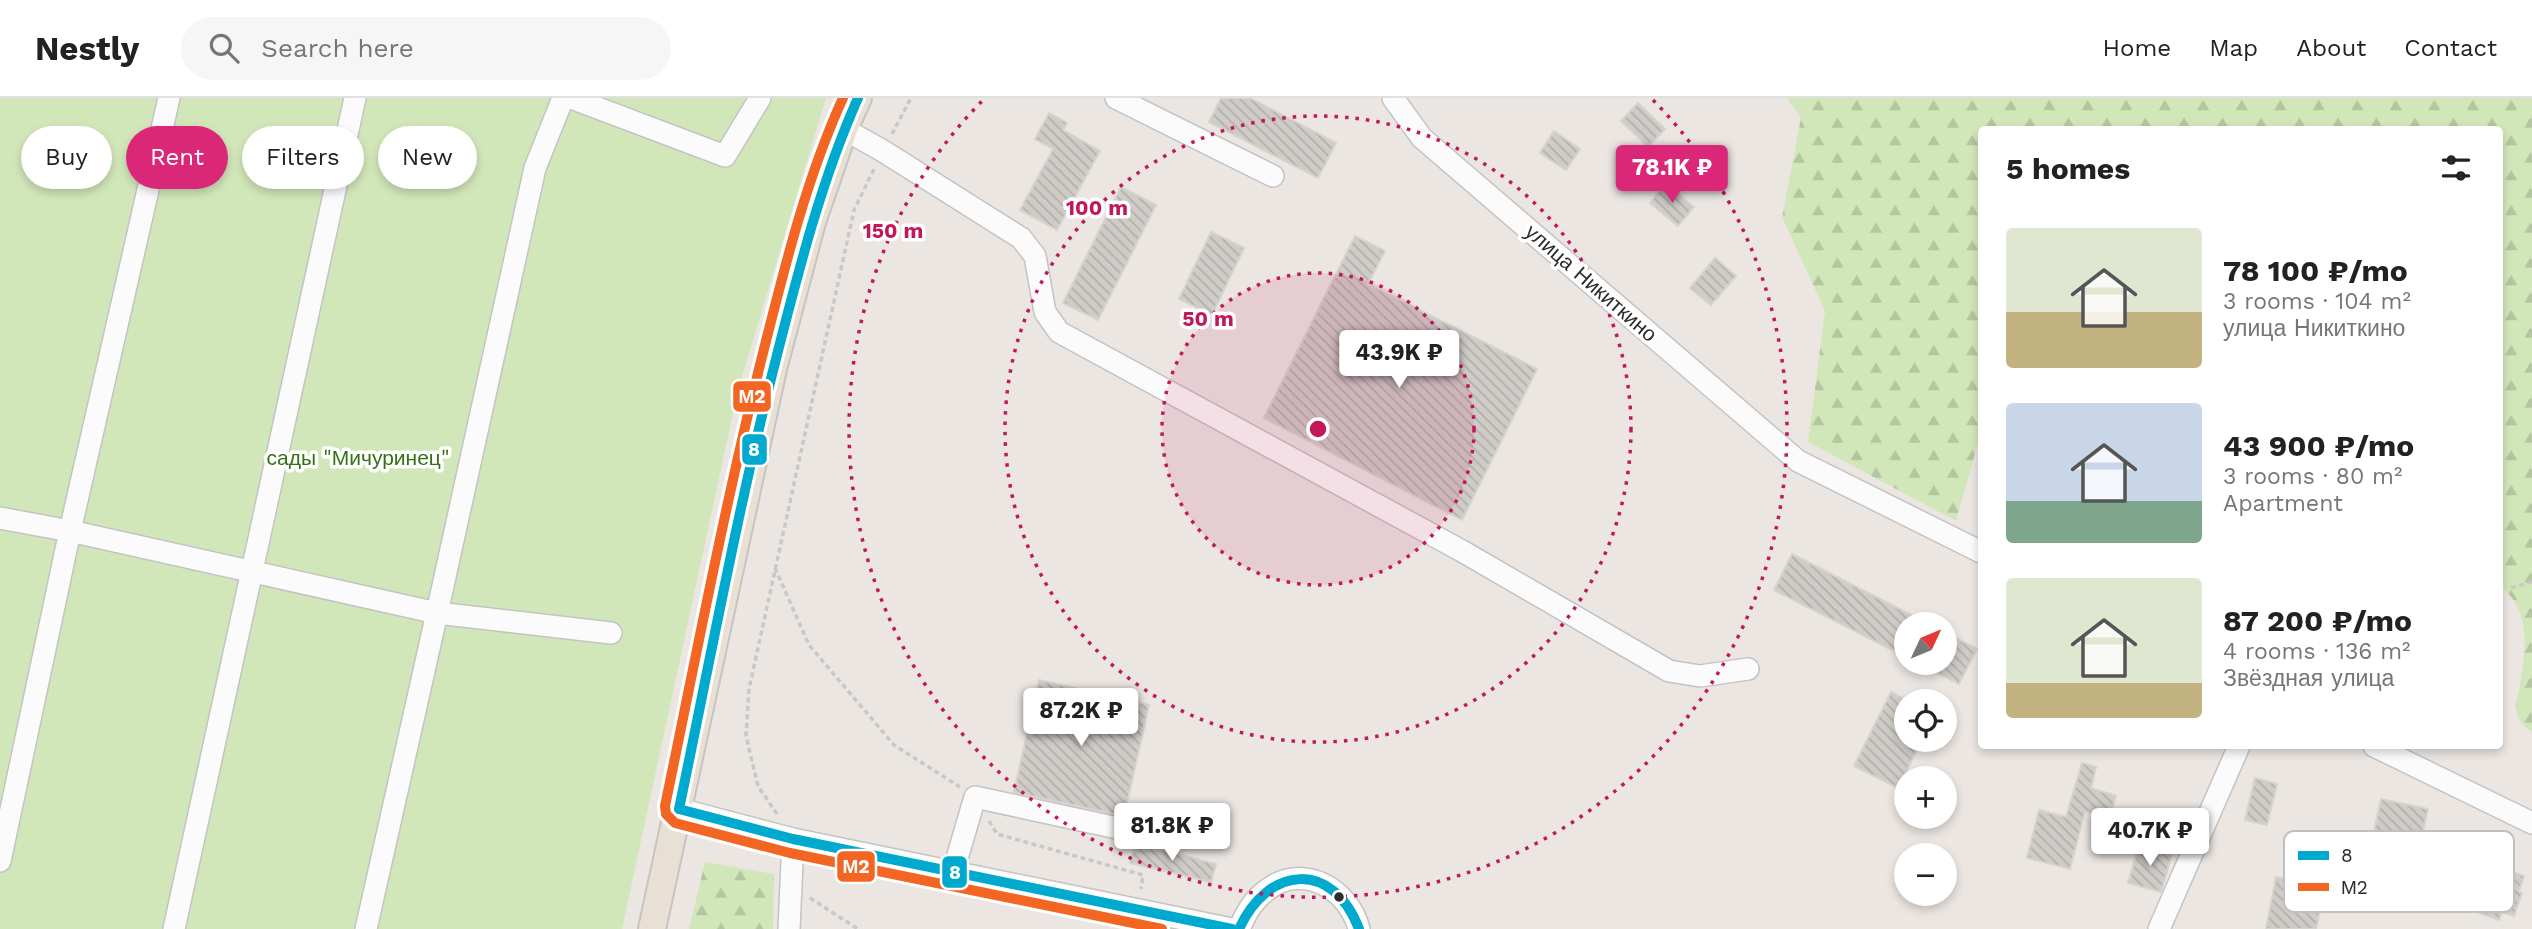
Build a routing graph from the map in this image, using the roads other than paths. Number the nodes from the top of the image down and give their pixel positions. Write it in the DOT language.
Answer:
graph roads {
  1 [pos="169,98"];
  2 [pos="355,98"];
  3 [pos="562,98"];
  4 [pos="571,98"];
  5 [pos="760,98"];
  6 [pos="858,98"];
  7 [pos="1116,98"];
  8 [pos="1393,98"];
  9 [pos="844,129"];
  10 [pos="1273,176"];
  11 [pos="0,517"];
  12 [pos="70,531"];
  13 [pos="1978,551"];
  14 [pos="253,571"];
  15 [pos="437,613"];
  16 [pos="611,634"];
  17 [pos="1748,669"];
  18 [pos="2238,749"];
  19 [pos="2380,749"];
  20 [pos="679,809"];
  21 [pos="2532,823"];
  22 [pos="1122,829"];
  23 [pos="793,839"];
  24 [pos="0,862"];
  25 [pos="953,872"];
  26 [pos="1157,922"];
  27 [pos="174,929"];
  28 [pos="366,929"];
  29 [pos="652,929"];
  30 [pos="789,929"];
  31 [pos="1232,929"];
  32 [pos="1240,929"];
  33 [pos="1359,929"];
  34 [pos="2159,929"];
  1 -- 12 [label="street"];
  2 -- 14 [label="street"];
  3 -- 15 [label="street"];
  4 -- 5 [label="street"];
  6 -- 9 [label="main road"];
  7 -- 10 [label="street"];
  8 -- 13 [label="street, улица Никиткино"];
  9 -- 17 [label="street"];
  9 -- 20 [label="main road"];
  11 -- 12 [label="street"];
  12 -- 14 [label="street"];
  12 -- 24 [label="street"];
  14 -- 15 [label="street"];
  14 -- 27 [label="street"];
  15 -- 16 [label="street"];
  15 -- 28 [label="street"];
  18 -- 34 [label="street"];
  19 -- 21 [label="street"];
  20 -- 23 [label="street"];
  20 -- 29 [label="main road"];
  22 -- 25 [label="street"];
  23 -- 25 [label="street"];
  23 -- 30 [label="street"];
  25 -- 26 [label="street"];
  26 -- 31 [label="street"];
  32 -- 33 [label="street"];
}
